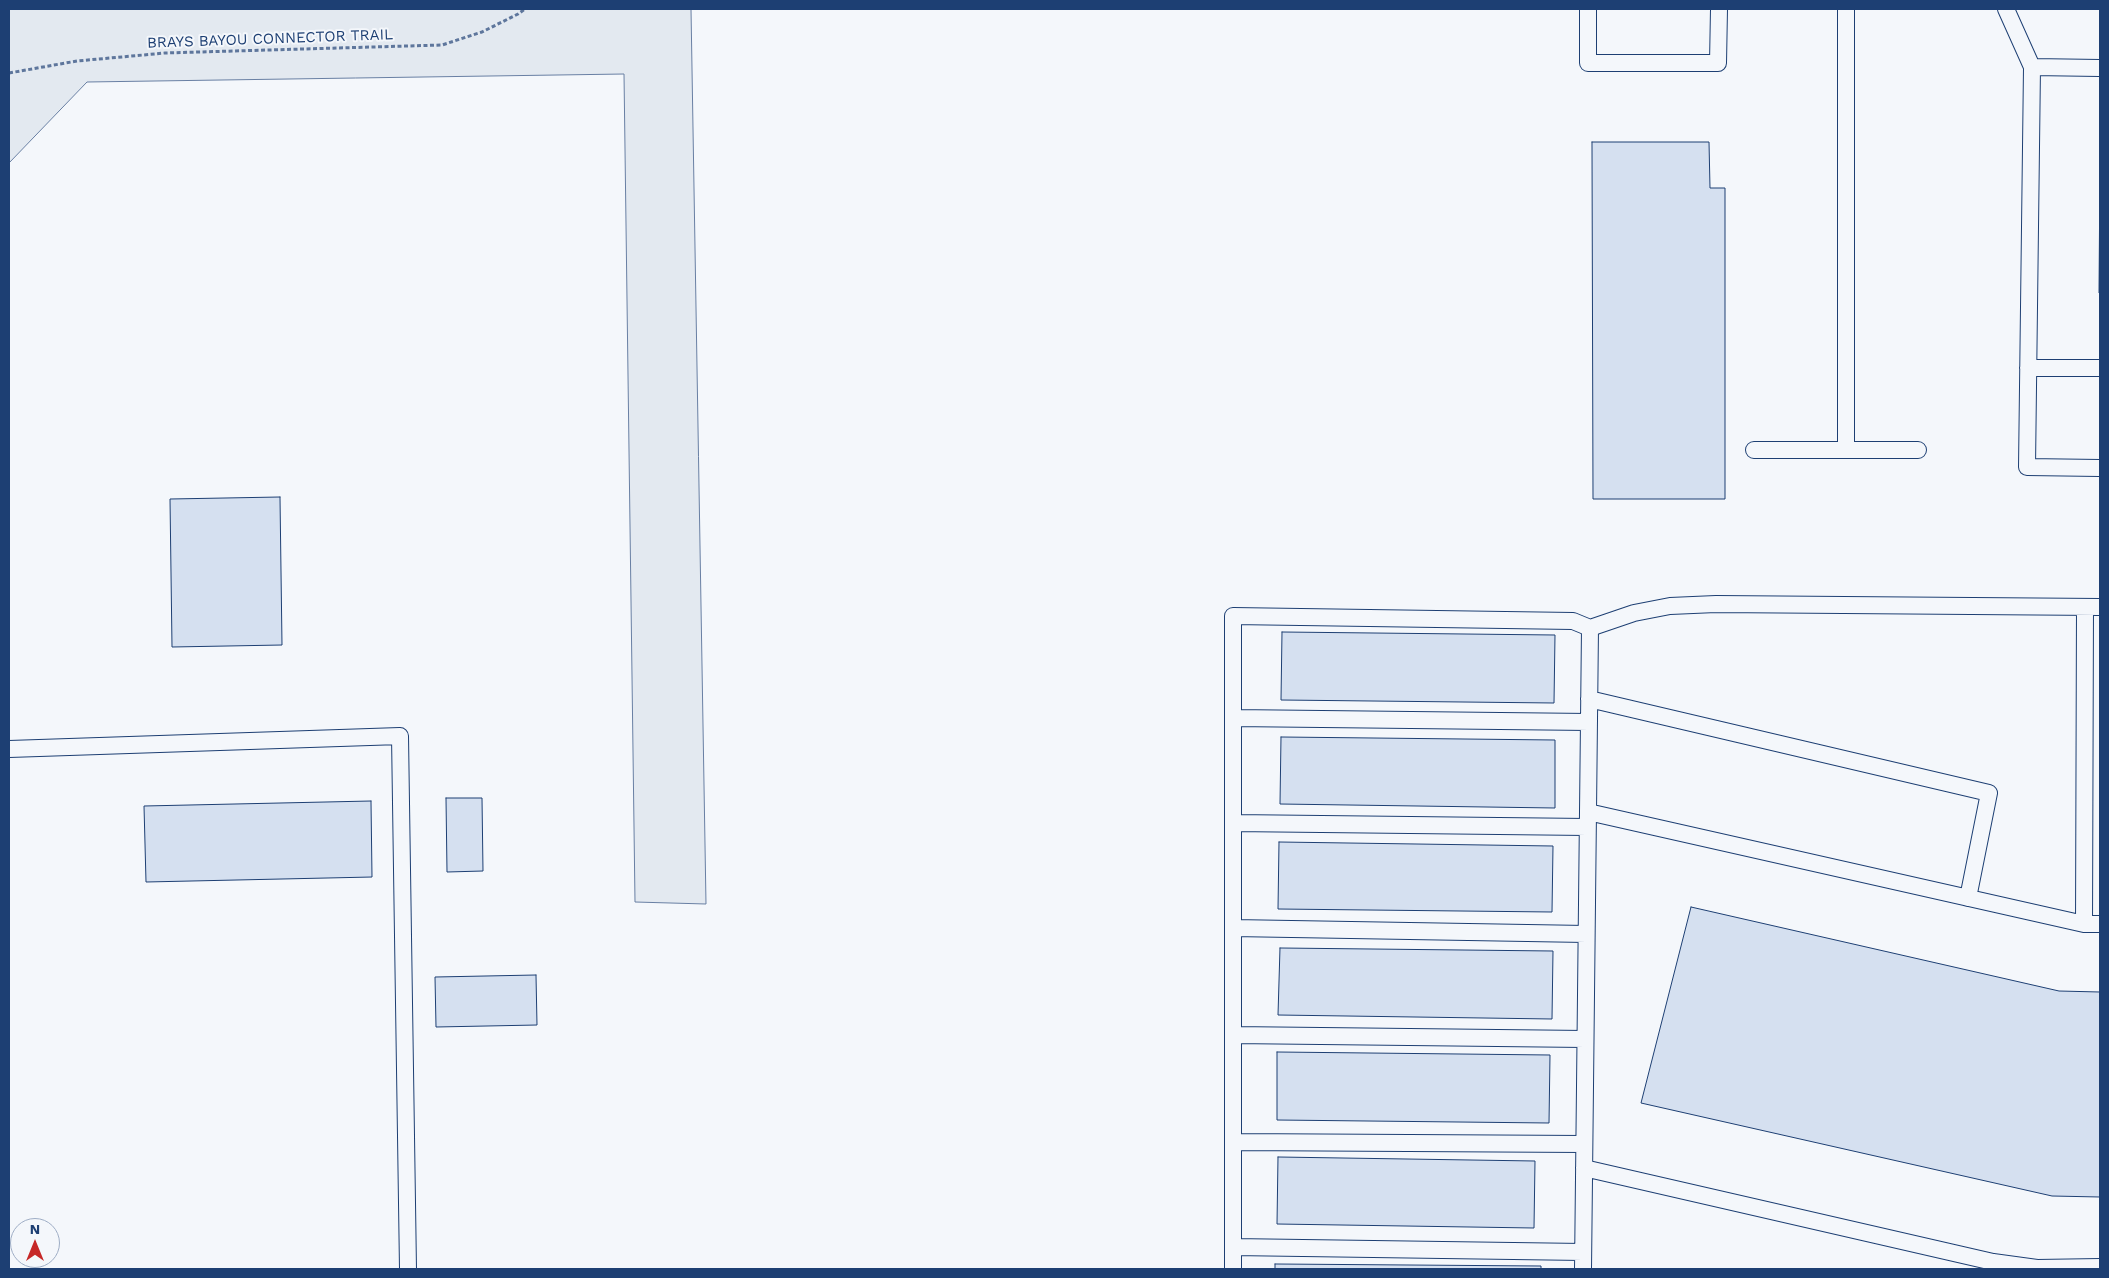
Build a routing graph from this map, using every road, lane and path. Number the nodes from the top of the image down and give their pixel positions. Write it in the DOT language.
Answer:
graph roads {
  1 [pos="525,9"];
  2 [pos="1588,9"];
  3 [pos="1719,9"];
  4 [pos="1846,9"];
  5 [pos="2006,9"];
  6 [pos="2032,67"];
  7 [pos="2100,68"];
  8 [pos="9,73"];
  9 [pos="2028,368"];
  10 [pos="2100,368"];
  11 [pos="1754,450"];
  12 [pos="1846,450"];
  13 [pos="1918,450"];
  14 [pos="2100,468"];
  15 [pos="2093,607"];
  16 [pos="1590,628"];
  17 [pos="1589,699"];
  18 [pos="1233,718"];
  19 [pos="1588,722"];
  20 [pos="9,749"];
  21 [pos="1588,820"];
  22 [pos="1233,823"];
  23 [pos="1968,898"];
  24 [pos="2092,924"];
  25 [pos="1233,928"];
  26 [pos="1586,934"];
  27 [pos="1233,1035"];
  28 [pos="1585,1039"];
  29 [pos="1233,1142"];
  30 [pos="1584,1144"];
  31 [pos="1584,1168"];
  32 [pos="1233,1247"];
  33 [pos="1583,1252"];
  34 [pos="2010,1267"];
  35 [pos="2100,1267"];
  36 [pos="408,1269"];
  37 [pos="1233,1269"];
  38 [pos="1583,1269"];
  1 -- 8 [label="path, BRAYS BAYOU CONNECTOR TRAIL"];
  2 -- 3 [label="lane"];
  4 -- 12 [label="lane"];
  5 -- 6 [label="lane"];
  6 -- 7 [label="lane"];
  6 -- 9 [label="lane"];
  9 -- 10 [label="lane"];
  9 -- 14 [label="lane"];
  11 -- 12 [label="lane"];
  12 -- 13 [label="lane"];
  15 -- 16 [label="lane"];
  15 -- 24 [label="lane"];
  16 -- 17 [label="lane"];
  16 -- 18 [label="lane"];
  17 -- 19 [label="lane"];
  17 -- 23 [label="lane"];
  18 -- 19 [label="lane"];
  18 -- 22 [label="lane"];
  19 -- 21 [label="lane"];
  20 -- 36 [label="lane"];
  21 -- 22 [label="lane"];
  21 -- 23 [label="lane"];
  21 -- 26 [label="lane"];
  22 -- 25 [label="lane"];
  23 -- 24 [label="lane"];
  25 -- 26 [label="lane"];
  25 -- 27 [label="lane"];
  26 -- 28 [label="lane"];
  27 -- 28 [label="lane"];
  27 -- 29 [label="lane"];
  28 -- 30 [label="lane"];
  29 -- 30 [label="lane"];
  29 -- 32 [label="lane"];
  30 -- 31 [label="lane"];
  31 -- 33 [label="lane"];
  31 -- 34 [label="lane"];
  32 -- 33 [label="lane"];
  32 -- 37 [label="lane"];
  33 -- 38 [label="lane"];
  34 -- 35 [label="lane"];
}
